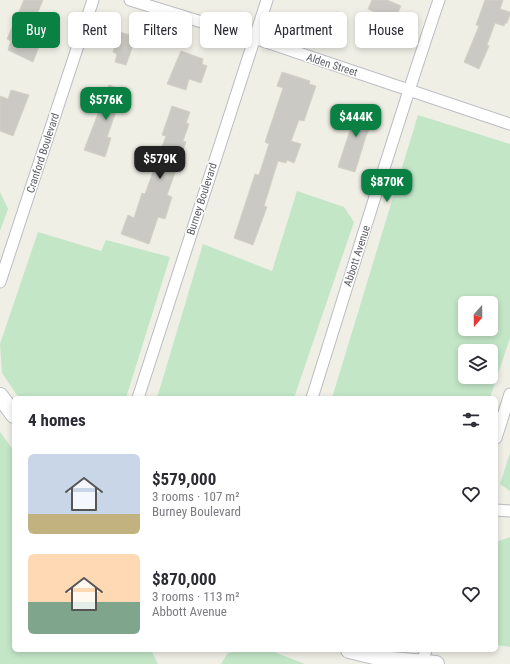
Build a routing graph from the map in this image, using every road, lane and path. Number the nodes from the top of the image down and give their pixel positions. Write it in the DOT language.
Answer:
graph roads {
  1 [pos="93,0"];
  2 [pos="130,0"];
  3 [pos="266,0"];
  4 [pos="439,0"];
  5 [pos="254,38"];
  6 [pos="408,90"];
  7 [pos="510,124"];
  8 [pos="0,282"];
  9 [pos="510,394"];
  10 [pos="0,396"];
  11 [pos="139,396"];
  12 [pos="313,396"];
  13 [pos="12,411"];
  14 [pos="498,432"];
  15 [pos="498,510"];
  16 [pos="510,511"];
  17 [pos="357,652"];
  18 [pos="428,659"];
  1 -- 8 [label="street, Cranford Boulevard"];
  2 -- 5 [label="street, Alden Street"];
  3 -- 5 [label="street, Burney Boulevard"];
  4 -- 6 [label="street, Abbott Avenue"];
  5 -- 6 [label="street, Alden Street"];
  5 -- 11 [label="street, Burney Boulevard"];
  6 -- 7 [label="street, Alden Street"];
  6 -- 12 [label="street, Abbott Avenue"];
  9 -- 14 [label="street"];
  10 -- 13 [label="main road"];
  15 -- 16 [label="street"];
  17 -- 18 [label="main road"];
}
